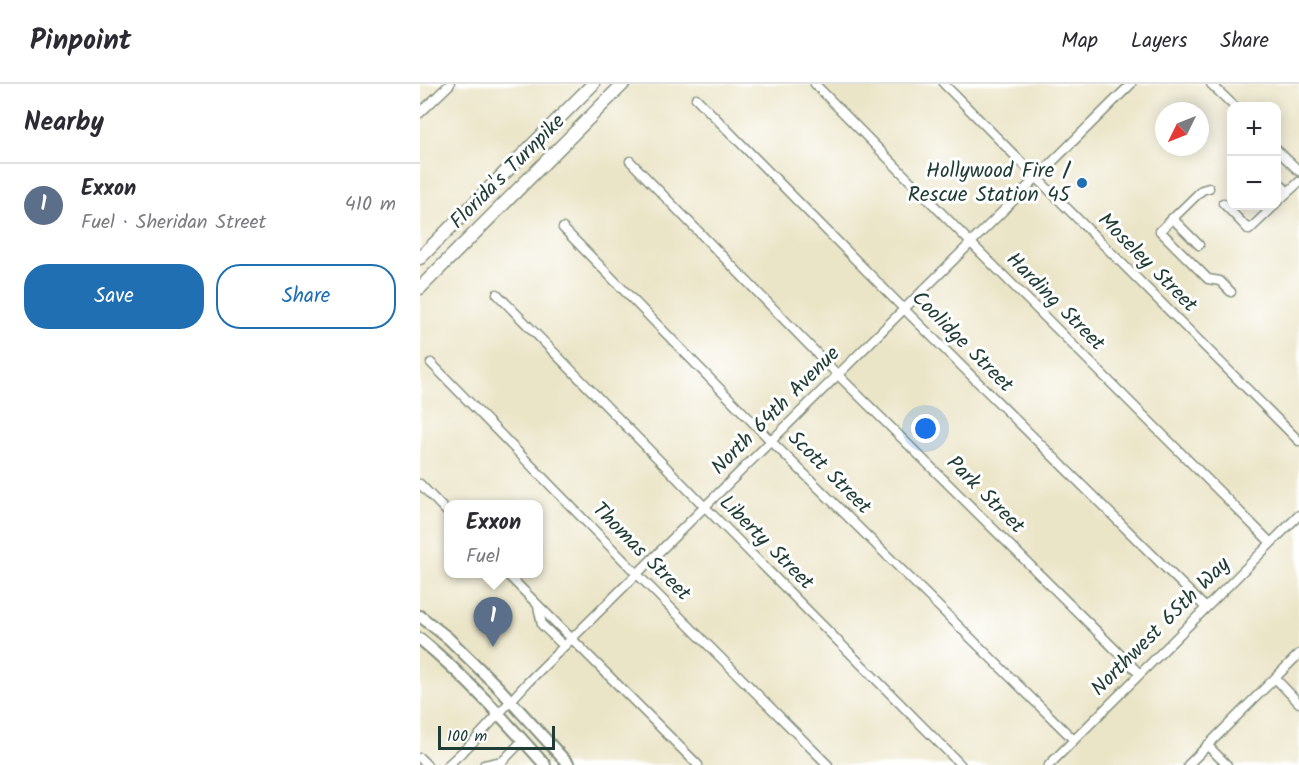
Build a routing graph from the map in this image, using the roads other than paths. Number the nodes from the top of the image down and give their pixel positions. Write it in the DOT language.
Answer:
graph roads {
  1 [pos="450,84"];
  2 [pos="593,84"];
  3 [pos="623,84"];
  4 [pos="815,84"];
  5 [pos="944,84"];
  6 [pos="1131,84"];
  7 [pos="1211,84"];
  8 [pos="696,98"];
  9 [pos="1230,102"];
  10 [pos="420,113"];
  11 [pos="1281,154"];
  12 [pos="630,161"];
  13 [pos="1299,171"];
  14 [pos="1036,178"];
  15 [pos="1299,182"];
  16 [pos="1281,185"];
  17 [pos="1209,188"];
  18 [pos="1288,192"];
  19 [pos="1281,198"];
  20 [pos="1223,203"];
  21 [pos="1227,207"];
  22 [pos="1230,210"];
  23 [pos="1269,210"];
  24 [pos="1172,218"];
  25 [pos="563,228"];
  26 [pos="971,243"];
  27 [pos="1199,245"];
  28 [pos="420,258"];
  29 [pos="420,288"];
  30 [pos="1231,292"];
  31 [pos="497,294"];
  32 [pos="904,309"];
  33 [pos="431,363"];
  34 [pos="838,375"];
  35 [pos="771,441"];
  36 [pos="1299,441"];
  37 [pos="420,484"];
  38 [pos="705,507"];
  39 [pos="444,509"];
  40 [pos="1299,515"];
  41 [pos="1271,543"];
  42 [pos="637,574"];
  43 [pos="512,578"];
  44 [pos="538,605"];
  45 [pos="1206,608"];
  46 [pos="420,615"];
  47 [pos="420,639"];
  48 [pos="571,639"];
  49 [pos="564,646"];
  50 [pos="1299,654"];
  51 [pos="1140,674"];
  52 [pos="1275,678"];
  53 [pos="511,701"];
  54 [pos="1299,703"];
  55 [pos="499,714"];
  56 [pos="523,740"];
  57 [pos="1074,740"];
  58 [pos="1207,745"];
  59 [pos="420,758"];
  60 [pos="452,763"];
  61 [pos="501,763"];
  62 [pos="427,765"];
  63 [pos="483,765"];
  64 [pos="545,765"];
  65 [pos="569,765"];
  66 [pos="698,765"];
  67 [pos="828,765"];
  68 [pos="961,765"];
  69 [pos="1049,765"];
  70 [pos="1188,765"];
  71 [pos="1227,765"];
  1 -- 10 [label="street"];
  2 -- 28 [label="highway, Florida's Turnpike"];
  3 -- 29 [label="highway, Florida's Turnpike"];
  4 -- 26 [label="street, Harding Street"];
  5 -- 14 [label="street, Moseley Street"];
  6 -- 14 [label="street, North 64th Avenue"];
  7 -- 9 [label="street"];
  8 -- 32 [label="street, Coolidge Street"];
  11 -- 13 [label="street"];
  12 -- 34 [label="street, Park Street"];
  14 -- 26 [label="street, North 64th Avenue"];
  14 -- 36 [label="street, Moseley Street"];
  15 -- 18 [label="street"];
  16 -- 18 [label="street"];
  17 -- 24 [label="street"];
  18 -- 19 [label="street"];
  20 -- 21 [label="street"];
  22 -- 23 [label="street"];
  24 -- 27 [label="street"];
  24 -- 30 [label="street"];
  25 -- 35 [label="street, Scott Street"];
  26 -- 32 [label="street, North 64th Avenue"];
  26 -- 41 [label="street, Harding Street"];
  31 -- 38 [label="street, Liberty Street"];
  32 -- 34 [label="street, North 64th Avenue"];
  32 -- 45 [label="street, Coolidge Street"];
  33 -- 42 [label="street, Thomas Street"];
  34 -- 35 [label="street, North 64th Avenue"];
  34 -- 51 [label="street, Park Street"];
  35 -- 38 [label="street, North 64th Avenue"];
  35 -- 57 [label="street, Scott Street"];
  37 -- 39 [label="street"];
  38 -- 42 [label="street, North 64th Avenue"];
  38 -- 68 [label="street, Liberty Street"];
  40 -- 41 [label="street, Northwest 65th Way"];
  41 -- 45 [label="street, Northwest 65th Way"];
  42 -- 48 [label="street, North 64th Avenue"];
  42 -- 67 [label="street, Thomas Street"];
  43 -- 44 [label="street"];
  44 -- 48 [label="street"];
  44 -- 49 [label="street"];
  45 -- 51 [label="street, Northwest 65th Way"];
  46 -- 53 [label="main road"];
  47 -- 55 [label="main road"];
  48 -- 49 [label="street, North 64th Avenue"];
  48 -- 66 [label="street"];
  49 -- 53 [label="street, North 64th Avenue"];
  50 -- 52 [label="street"];
  51 -- 57 [label="street, Northwest 65th Way"];
  52 -- 54 [label="street"];
  52 -- 58 [label="street"];
  53 -- 55 [label="street, North 64th Avenue"];
  53 -- 65 [label="main road"];
  55 -- 56 [label="main road"];
  55 -- 60 [label="street, North 64th Avenue"];
  56 -- 61 [label="street"];
  56 -- 64 [label="main road"];
  57 -- 69 [label="street, Northwest 65th Way"];
  58 -- 70 [label="street"];
  58 -- 71 [label="street"];
  59 -- 62 [label="street"];
  61 -- 63 [label="street"];
}
